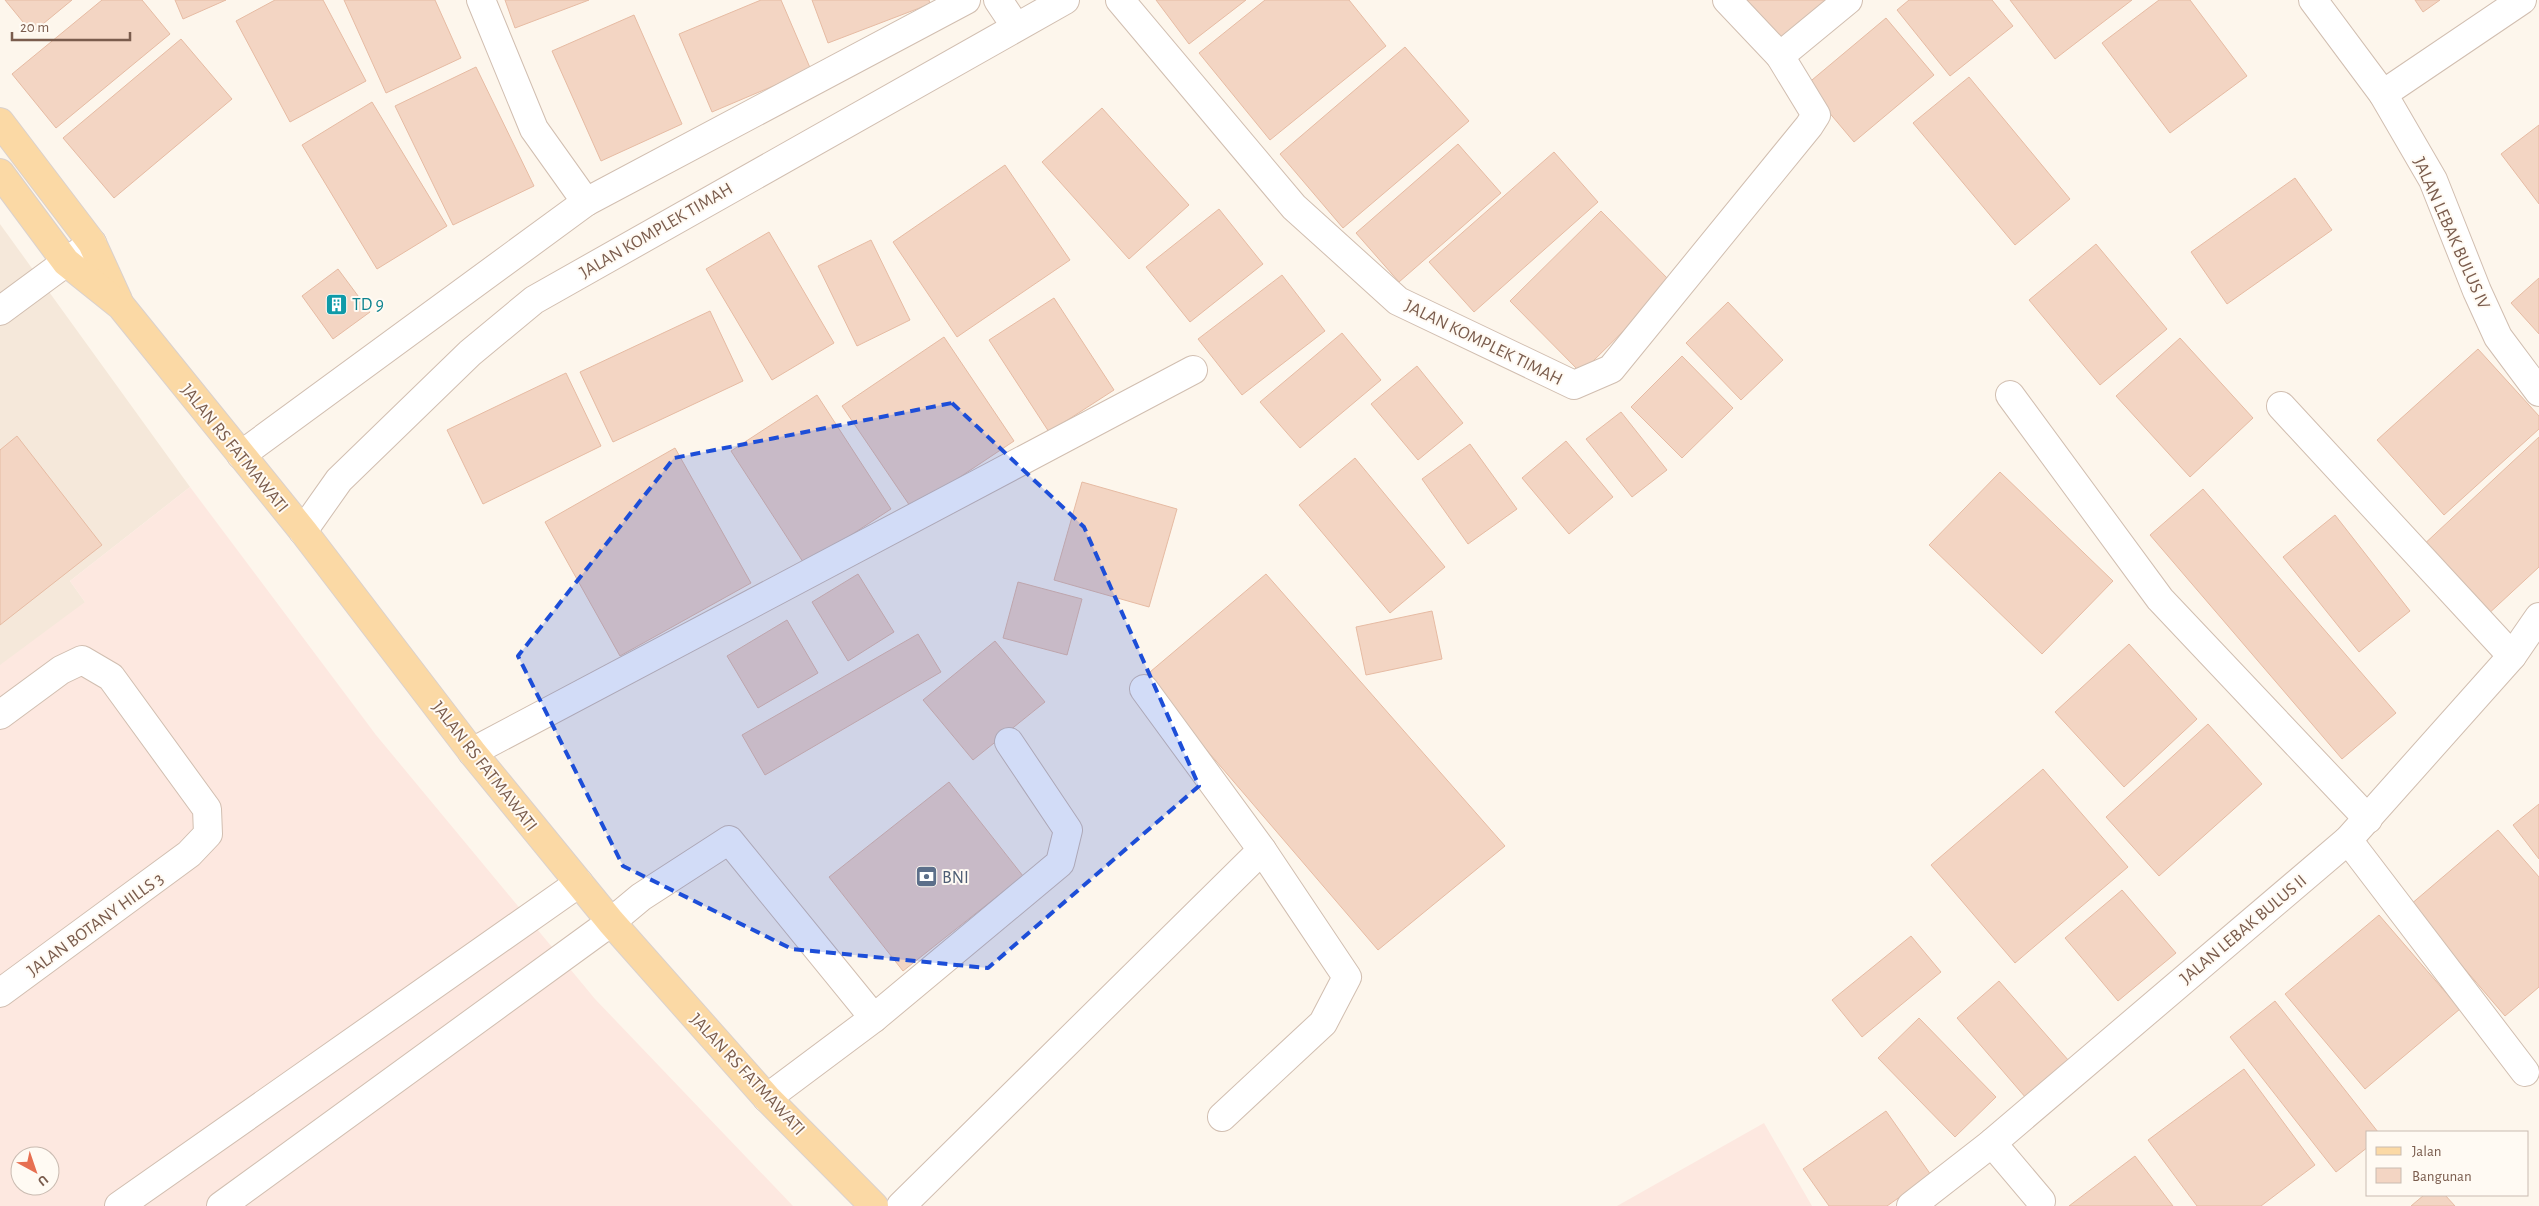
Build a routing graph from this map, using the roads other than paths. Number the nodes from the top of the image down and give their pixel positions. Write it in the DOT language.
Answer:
graph roads {
  1 [pos="481,0"];
  2 [pos="966,0"];
  3 [pos="998,0"];
  4 [pos="1065,0"];
  5 [pos="1120,0"];
  6 [pos="1727,0"];
  7 [pos="1848,0"];
  8 [pos="2313,0"];
  9 [pos="2522,0"];
  10 [pos="1016,27"];
  11 [pos="1780,56"];
  12 [pos="2383,94"];
  13 [pos="0,122"];
  14 [pos="0,173"];
  15 [pos="586,202"];
  16 [pos="92,243"];
  17 [pos="66,262"];
  18 [pos="121,306"];
  19 [pos="0,311"];
  20 [pos="1193,370"];
  21 [pos="2539,392"];
  22 [pos="2010,395"];
  23 [pos="2281,406"];
  24 [pos="241,455"];
  25 [pos="303,531"];
  26 [pos="2539,617"];
  27 [pos="2512,656"];
  28 [pos="1144,689"];
  29 [pos="0,715"];
  30 [pos="1009,742"];
  31 [pos="472,752"];
  32 [pos="2368,819"];
  33 [pos="2348,840"];
  34 [pos="1262,850"];
  35 [pos="579,883"];
  36 [pos="611,922"];
  37 [pos="0,993"];
  38 [pos="874,1018"];
  39 [pos="2525,1072"];
  40 [pos="767,1098"];
  41 [pos="1222,1117"];
  42 [pos="1992,1144"];
  43 [pos="2041,1200"];
  44 [pos="119,1206"];
  45 [pos="221,1206"];
  46 [pos="874,1206"];
  47 [pos="901,1206"];
  48 [pos="1912,1206"];
  1 -- 15 [label="street"];
  2 -- 15 [label="street"];
  3 -- 10 [label="street"];
  4 -- 10 [label="street, JALAN KOMPLEK TIMAH"];
  5 -- 11 [label="street, JALAN KOMPLEK TIMAH"];
  6 -- 11 [label="street, JALAN KOMPLEK TIMAH"];
  7 -- 11 [label="street"];
  8 -- 12 [label="street, JALAN LEBAK BULUS IV"];
  9 -- 12 [label="street"];
  10 -- 25 [label="street, JALAN KOMPLEK TIMAH"];
  12 -- 21 [label="street, JALAN LEBAK BULUS IV"];
  13 -- 16 [label="main road, JALAN RS FATMAWATI"];
  14 -- 17 [label="main road, JALAN RS FATMAWATI"];
  15 -- 24 [label="street"];
  16 -- 17 [label="street"];
  16 -- 18 [label="main road, JALAN RS FATMAWATI"];
  17 -- 18 [label="main road, JALAN RS FATMAWATI"];
  17 -- 19 [label="street"];
  18 -- 24 [label="main road, JALAN RS FATMAWATI"];
  20 -- 31 [label="street"];
  22 -- 32 [label="street"];
  23 -- 27 [label="street"];
  24 -- 25 [label="main road, JALAN RS FATMAWATI"];
  25 -- 31 [label="main road, JALAN RS FATMAWATI"];
  26 -- 27 [label="street, JALAN LEBAK BULUS II"];
  27 -- 32 [label="street, JALAN LEBAK BULUS II"];
  28 -- 34 [label="street"];
  29 -- 37 [label="street, JALAN BOTANY HILLS 3"];
  30 -- 38 [label="street"];
  31 -- 35 [label="main road, JALAN RS FATMAWATI"];
  32 -- 33 [label="street, JALAN LEBAK BULUS II"];
  33 -- 39 [label="street"];
  33 -- 42 [label="street, JALAN LEBAK BULUS II"];
  34 -- 41 [label="street"];
  34 -- 47 [label="street"];
  35 -- 36 [label="main road, JALAN RS FATMAWATI"];
  35 -- 44 [label="street"];
  36 -- 38 [label="street"];
  36 -- 40 [label="main road, JALAN RS FATMAWATI"];
  36 -- 45 [label="street"];
  38 -- 40 [label="street"];
  40 -- 46 [label="main road, JALAN RS FATMAWATI"];
  42 -- 43 [label="street"];
  42 -- 48 [label="street, JALAN LEBAK BULUS II"];
}
